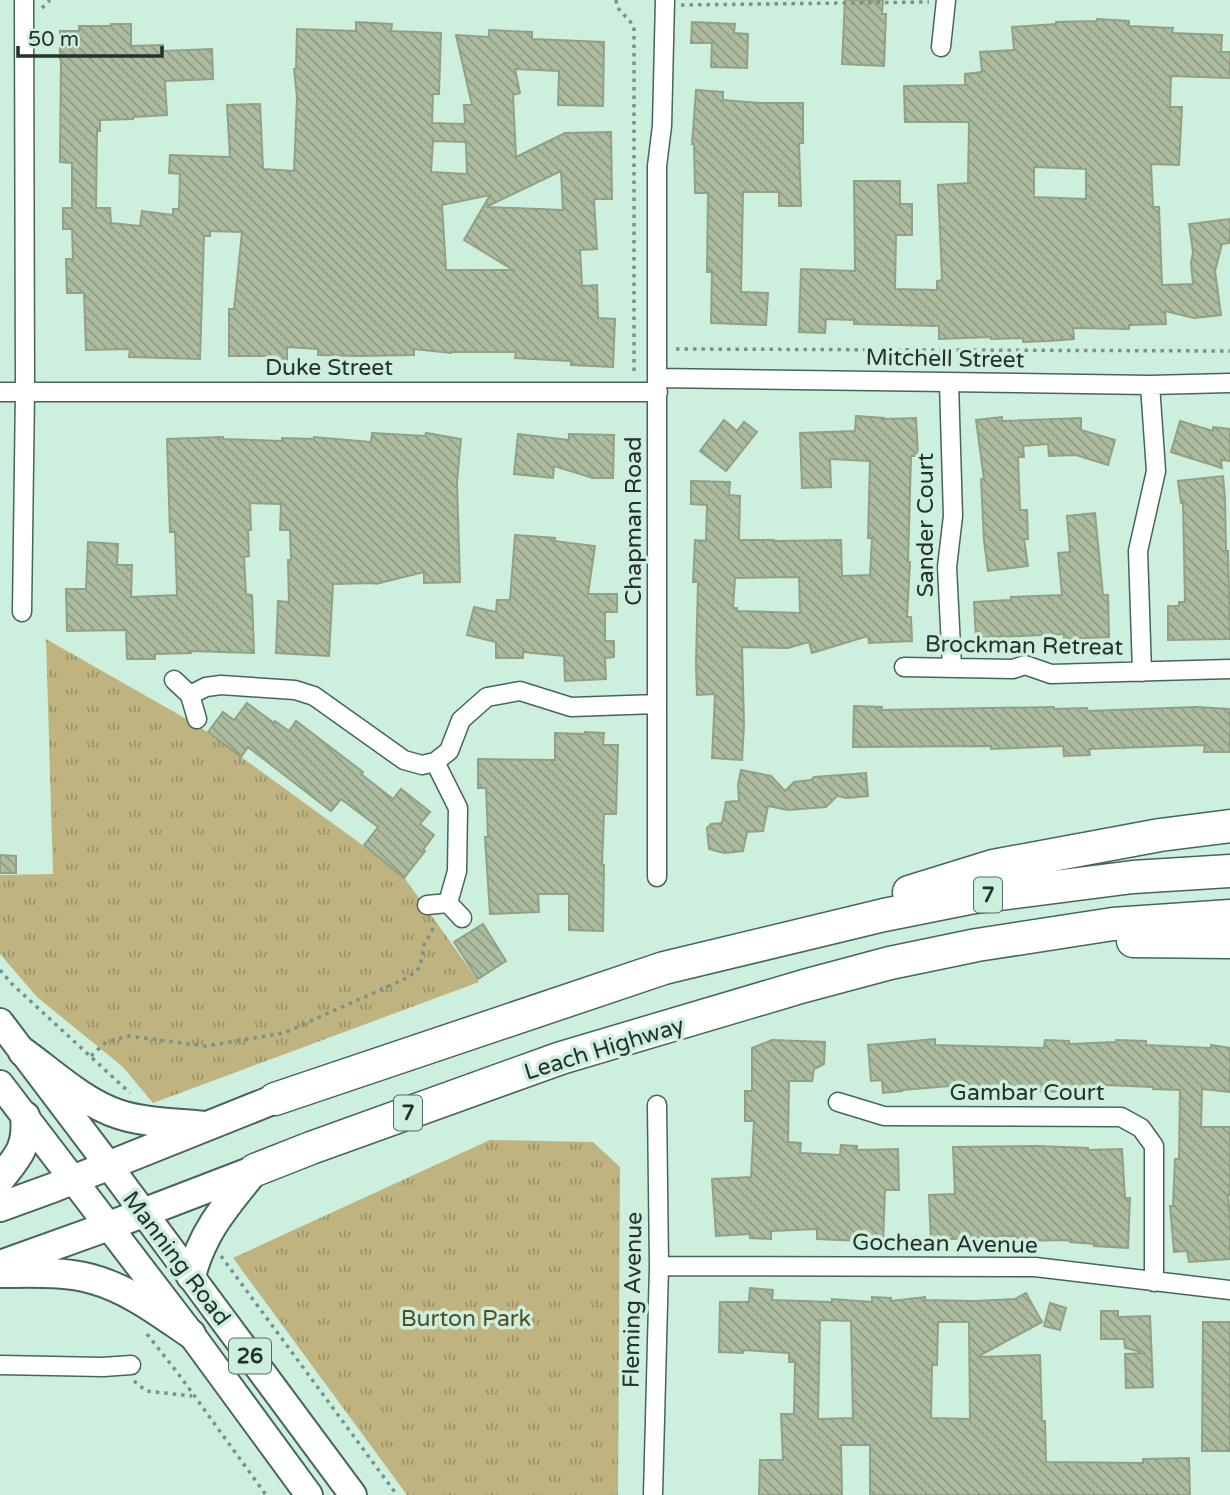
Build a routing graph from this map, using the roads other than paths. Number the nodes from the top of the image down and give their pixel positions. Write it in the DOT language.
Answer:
graph roads {
  1 [pos="24,0"];
  2 [pos="946,2"];
  3 [pos="665,3"];
  4 [pos="941,47"];
  5 [pos="949,383"];
  6 [pos="1230,383"];
  7 [pos="658,385"];
  8 [pos="1150,385"];
  9 [pos="24,391"];
  10 [pos="0,392"];
  11 [pos="22,612"];
  12 [pos="904,667"];
  13 [pos="952,667"];
  14 [pos="1230,669"];
  15 [pos="1142,672"];
  16 [pos="173,680"];
  17 [pos="190,695"];
  18 [pos="657,704"];
  19 [pos="197,719"];
  20 [pos="435,762"];
  21 [pos="1230,826"];
  22 [pos="1230,871"];
  23 [pos="657,877"];
  24 [pos="448,903"];
  25 [pos="427,905"];
  26 [pos="1230,916"];
  27 [pos="462,918"];
  28 [pos="1230,942"];
  29 [pos="977,945"];
  30 [pos="664,968"];
  31 [pos="0,1022"];
  32 [pos="23,1052"];
  33 [pos="0,1084"];
  34 [pos="275,1099"];
  35 [pos="838,1102"];
  36 [pos="657,1105"];
  37 [pos="25,1116"];
  38 [pos="208,1126"];
  39 [pos="109,1166"];
  40 [pos="255,1170"];
  41 [pos="0,1179"];
  42 [pos="74,1180"];
  43 [pos="0,1208"];
  44 [pos="144,1213"];
  45 [pos="109,1226"];
  46 [pos="0,1265"];
  47 [pos="659,1266"];
  48 [pos="0,1273"];
  49 [pos="191,1276"];
  50 [pos="1154,1282"];
  51 [pos="1230,1290"];
  52 [pos="191,1334"];
  53 [pos="0,1365"];
  54 [pos="127,1365"];
  55 [pos="309,1495"];
  56 [pos="353,1495"];
  57 [pos="653,1495"];
  1 -- 9 [label="street"];
  2 -- 4 [label="street"];
  3 -- 7 [label="street, Chapman Road"];
  5 -- 7 [label="street, Mitchell Street"];
  5 -- 8 [label="street, Mitchell Street"];
  5 -- 13 [label="street, Sander Court"];
  6 -- 8 [label="street, Mitchell Street"];
  7 -- 9 [label="street, Duke Street"];
  7 -- 18 [label="street, Chapman Road"];
  8 -- 15 [label="street, Brockman Retreat"];
  9 -- 10 [label="street, Duke Street"];
  9 -- 11 [label="street"];
  12 -- 13 [label="street, Brockman Retreat"];
  13 -- 15 [label="street, Brockman Retreat"];
  14 -- 15 [label="street, Brockman Retreat"];
  16 -- 17 [label="street"];
  17 -- 19 [label="street"];
  17 -- 20 [label="street"];
  18 -- 20 [label="street"];
  18 -- 23 [label="street, Chapman Road"];
  20 -- 24 [label="street"];
  21 -- 30 [label="highway"];
  22 -- 30 [label="highway, 7"];
  24 -- 25 [label="street"];
  24 -- 27 [label="street"];
  26 -- 29 [label="highway, Leach Highway / 7"];
  28 -- 29 [label="highway"];
  29 -- 40 [label="highway, Leach Highway / 7"];
  30 -- 34 [label="highway, 7"];
  31 -- 32 [label="main road, Manning Road / 26"];
  32 -- 38 [label="highway"];
  32 -- 39 [label="main road, Manning Road / 26"];
  33 -- 37 [label="main road, Manning Road / 26"];
  34 -- 38 [label="highway, 7"];
  35 -- 50 [label="street, Gambar Court"];
  36 -- 47 [label="street, Fleming Avenue"];
  37 -- 41 [label="highway"];
  37 -- 42 [label="main road, Manning Road / 26"];
  38 -- 39 [label="highway, 7"];
  39 -- 42 [label="highway, 7"];
  39 -- 44 [label="main road, Manning Road / 26"];
  40 -- 44 [label="highway, Leach Highway / 7"];
  40 -- 49 [label="highway"];
  42 -- 43 [label="highway, 7"];
  42 -- 45 [label="main road, Manning Road / 26"];
  44 -- 45 [label="highway, Leach Highway / 7"];
  44 -- 49 [label="main road, Manning Road / 26"];
  45 -- 46 [label="highway, Leach Highway / 7"];
  45 -- 52 [label="main road, Manning Road / 26"];
  47 -- 50 [label="street, Gochean Avenue"];
  47 -- 57 [label="street, Fleming Avenue"];
  48 -- 52 [label="highway"];
  49 -- 56 [label="main road, Manning Road / 26"];
  50 -- 51 [label="street, Gochean Avenue"];
  52 -- 55 [label="main road, Manning Road / 26"];
  53 -- 54 [label="street"];
}
